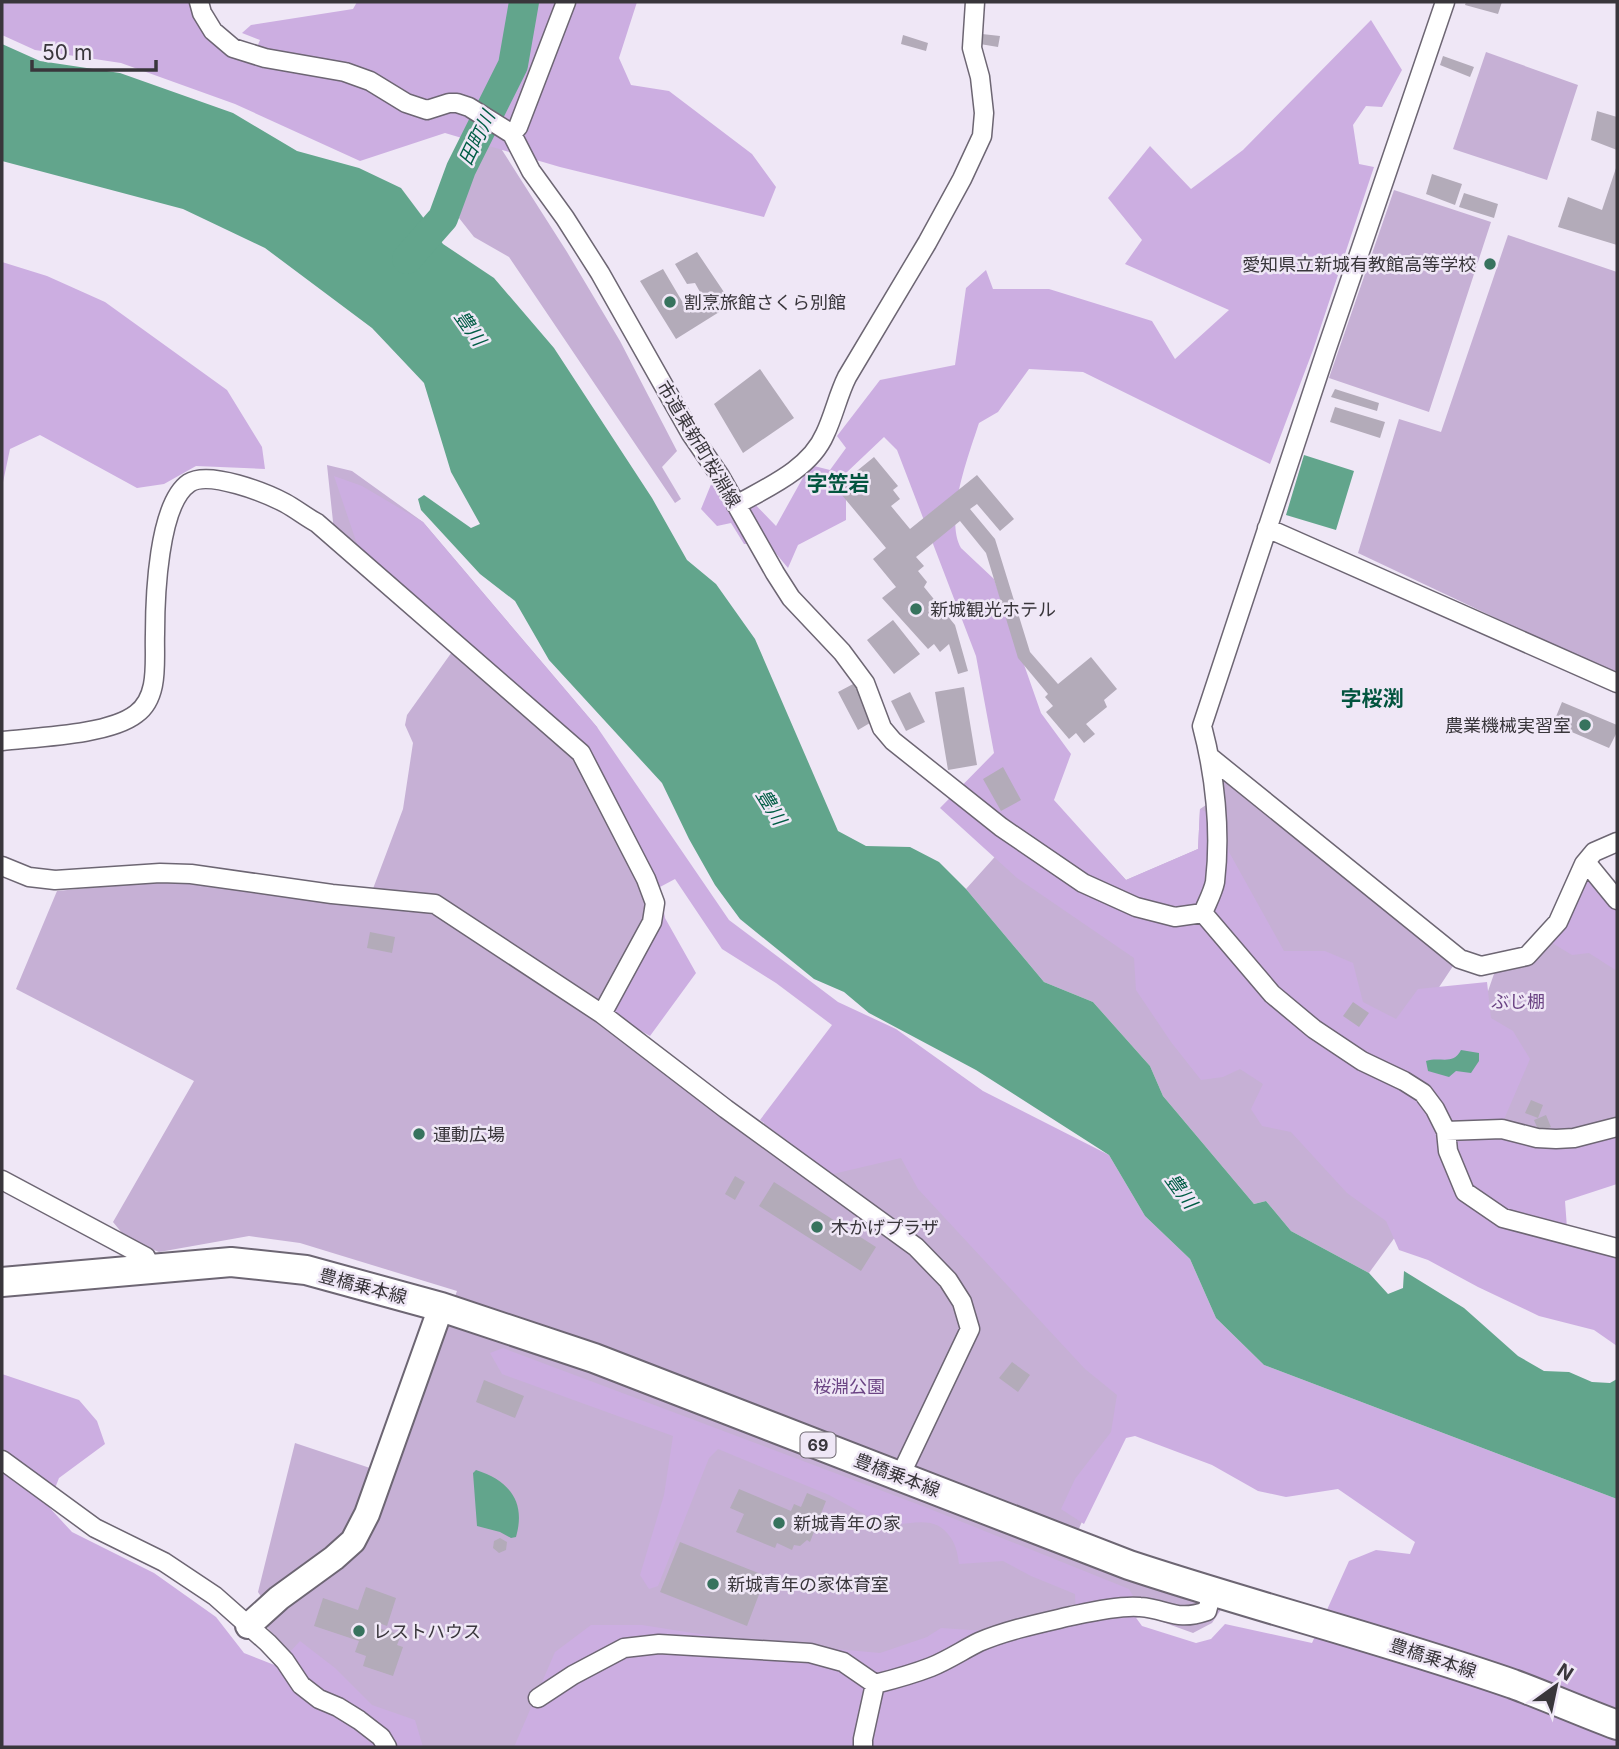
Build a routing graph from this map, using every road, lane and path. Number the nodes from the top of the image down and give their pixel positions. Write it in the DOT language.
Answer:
graph roads {
  1 [pos="199,2"];
  2 [pos="566,2"];
  3 [pos="975,2"];
  4 [pos="1445,2"];
  5 [pos="512,134"];
  6 [pos="736,505"];
  7 [pos="1268,528"];
  8 [pos="1617,683"];
  9 [pos="2,741"];
  10 [pos="1210,757"];
  11 [pos="1617,842"];
  12 [pos="1584,864"];
  13 [pos="2,866"];
  14 [pos="1617,900"];
  15 [pos="1203,912"];
  16 [pos="602,1014"];
  17 [pos="1617,1127"];
  18 [pos="1446,1131"];
  19 [pos="2,1180"];
  20 [pos="1617,1248"];
  21 [pos="149,1269"];
  22 [pos="2,1282"];
  23 [pos="441,1307"];
  24 [pos="2,1460"];
  25 [pos="900,1476"];
  26 [pos="1212,1592"];
  27 [pos="248,1626"];
  28 [pos="875,1684"];
  29 [pos="538,1698"];
  30 [pos="1617,1725"];
  31 [pos="387,1747"];
  32 [pos="863,1747"];
  1 -- 5 [label="street, 市道東新町桜淵線"];
  2 -- 5 [label="street"];
  3 -- 6 [label="street"];
  4 -- 7 [label="street"];
  5 -- 6 [label="street, 市道東新町桜淵線"];
  6 -- 15 [label="street, 市道東新町桜淵線"];
  7 -- 8 [label="street"];
  7 -- 10 [label="street"];
  9 -- 16 [label="street"];
  10 -- 12 [label="street"];
  10 -- 15 [label="street"];
  11 -- 12 [label="street"];
  12 -- 14 [label="street"];
  13 -- 16 [label="street"];
  15 -- 18 [label="street"];
  16 -- 25 [label="street"];
  17 -- 18 [label="street"];
  18 -- 20 [label="street"];
  19 -- 21 [label="street"];
  21 -- 22 [label="main road, 豊橋乗本線 / 69"];
  21 -- 23 [label="main road, 豊橋乗本線 / 69"];
  23 -- 25 [label="main road, 豊橋乗本線 / 69"];
  23 -- 27 [label="street"];
  24 -- 27 [label="street"];
  25 -- 26 [label="main road, 豊橋乗本線 / 69"];
  26 -- 28 [label="street"];
  26 -- 30 [label="main road, 豊橋乗本線 / 69"];
  27 -- 31 [label="street"];
  28 -- 29 [label="street"];
  28 -- 32 [label="street"];
}
